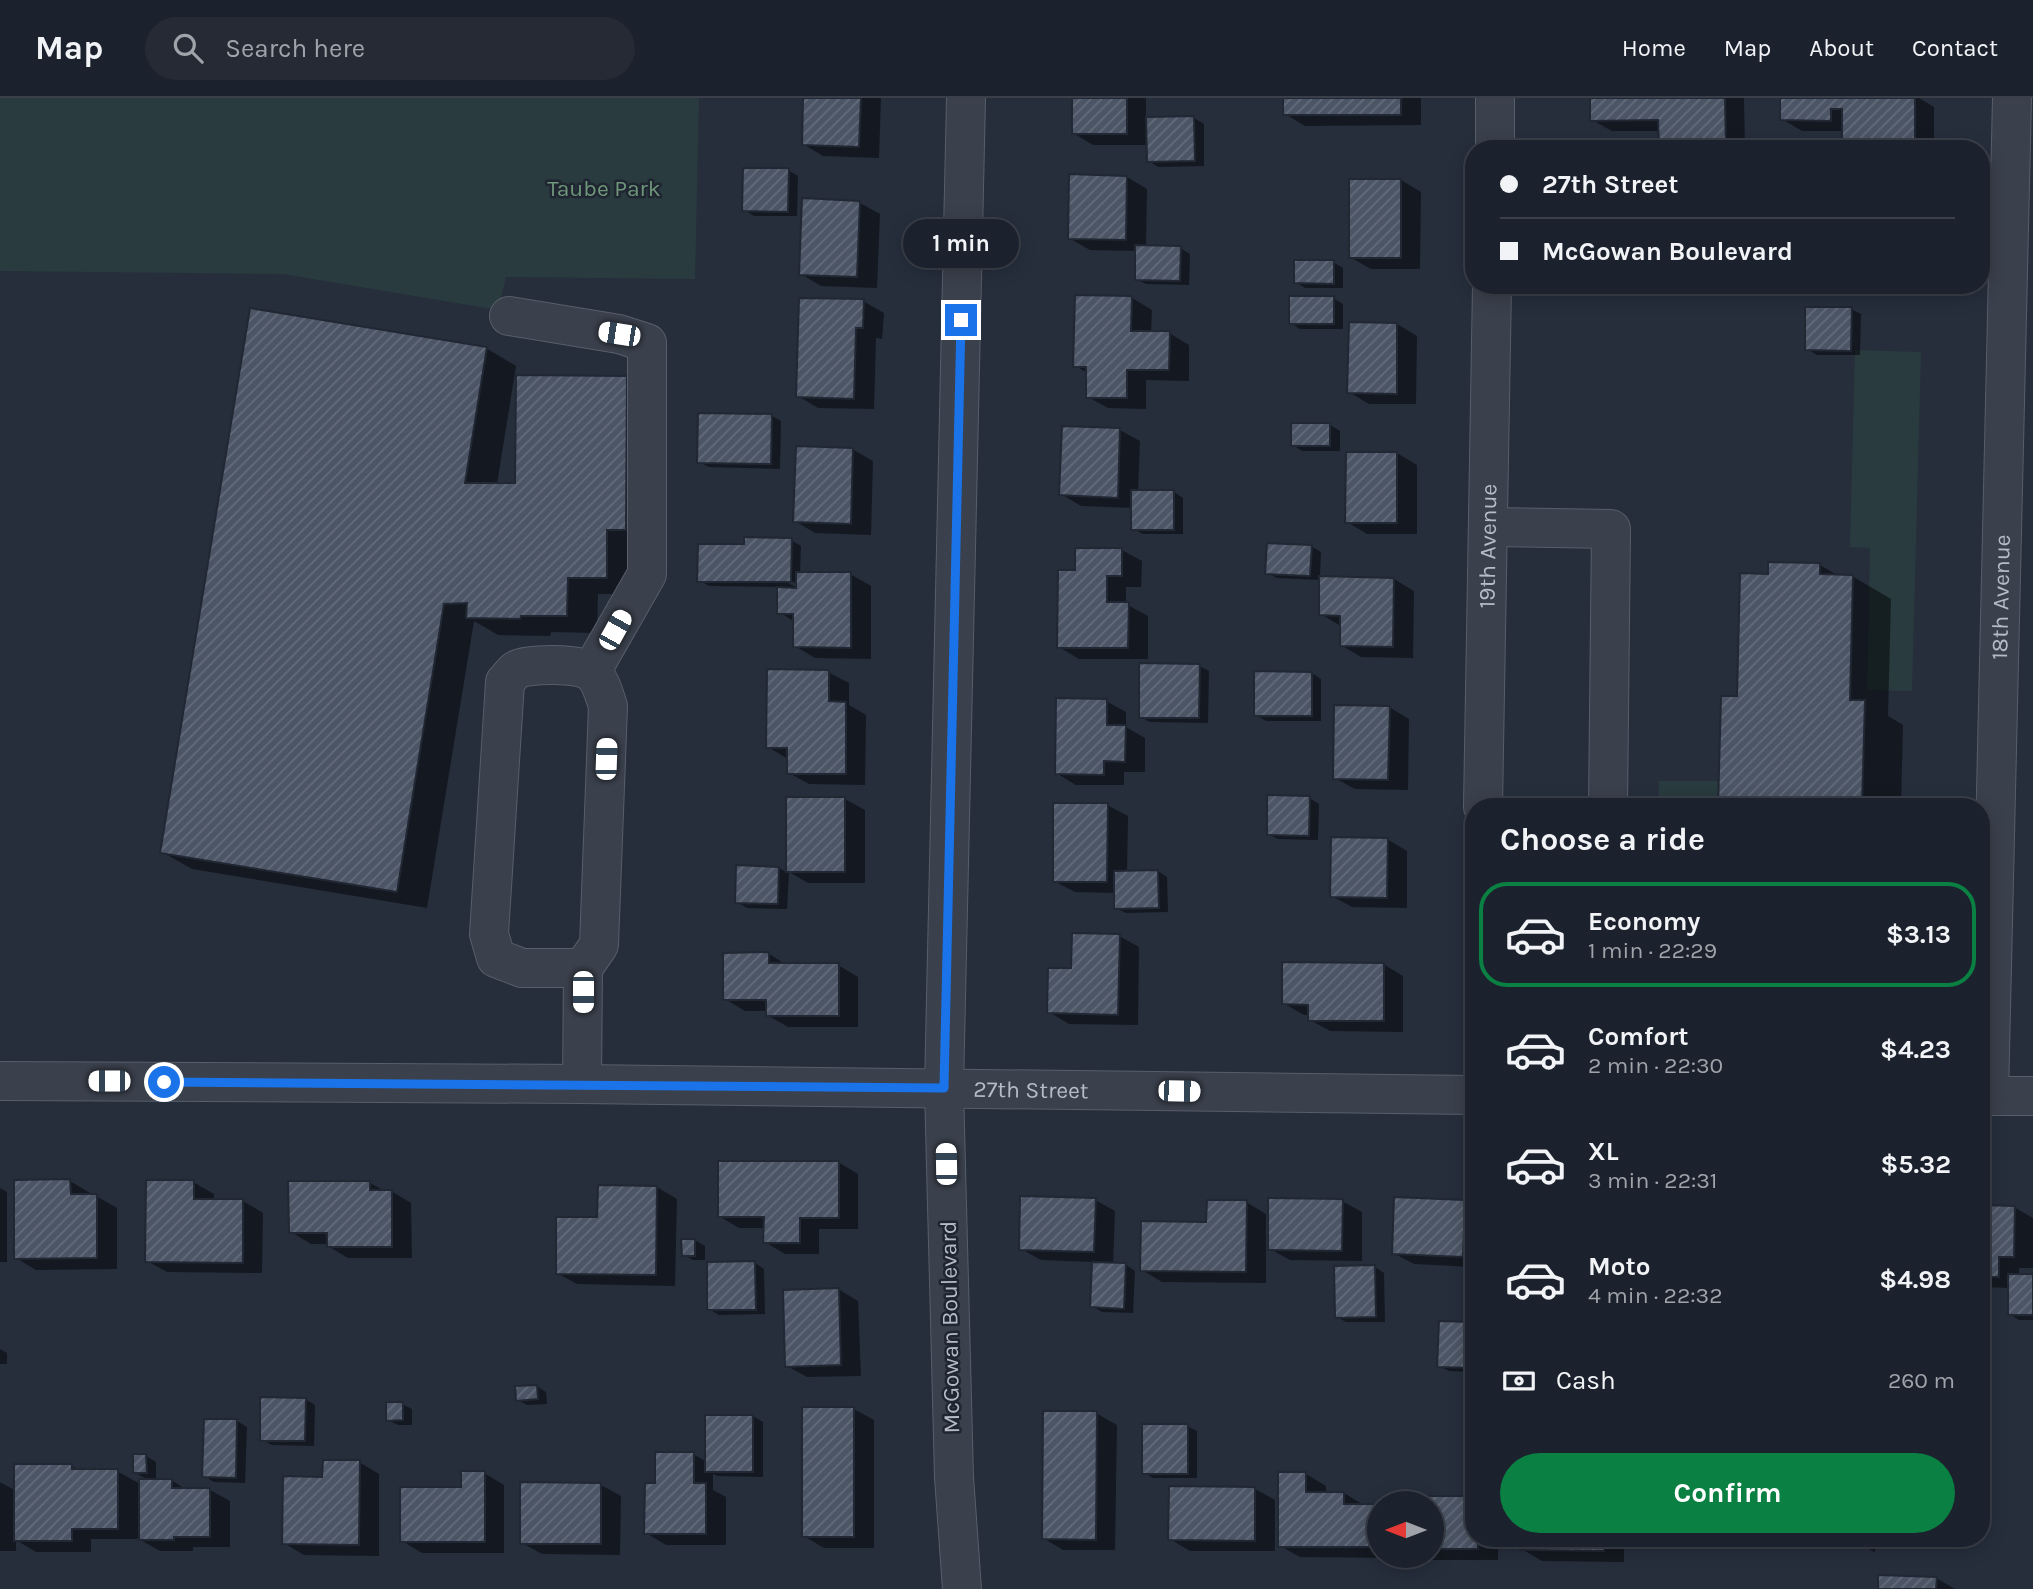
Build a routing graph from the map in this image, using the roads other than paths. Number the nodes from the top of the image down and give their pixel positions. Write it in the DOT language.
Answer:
graph roads {
  1 [pos="966,98"];
  2 [pos="1495,98"];
  3 [pos="2012,98"];
  4 [pos="1494,140"];
  5 [pos="1492,294"];
  6 [pos="509,316"];
  7 [pos="1489,527"];
  8 [pos="591,672"];
  9 [pos="1483,798"];
  10 [pos="1608,798"];
  11 [pos="1990,911"];
  12 [pos="583,968"];
  13 [pos="0,1081"];
  14 [pos="582,1084"];
  15 [pos="944,1088"];
  16 [pos="1465,1095"];
  17 [pos="1990,1096"];
  18 [pos="2033,1096"];
  19 [pos="962,1589"];
  1 -- 15 [label="street, McGowan Boulevard"];
  2 -- 4 [label="street"];
  3 -- 11 [label="street, 18th Avenue"];
  5 -- 7 [label="street, 19th Avenue"];
  6 -- 8 [label="street"];
  7 -- 9 [label="street, 19th Avenue"];
  7 -- 10 [label="street"];
  8 -- 12 [label="street"];
  8 -- 12 [label="street"];
  12 -- 14 [label="street"];
  13 -- 14 [label="street, 27th Street"];
  14 -- 15 [label="street, 27th Street"];
  15 -- 16 [label="street, 27th Street"];
  15 -- 19 [label="street, McGowan Boulevard"];
  17 -- 18 [label="street"];
}
